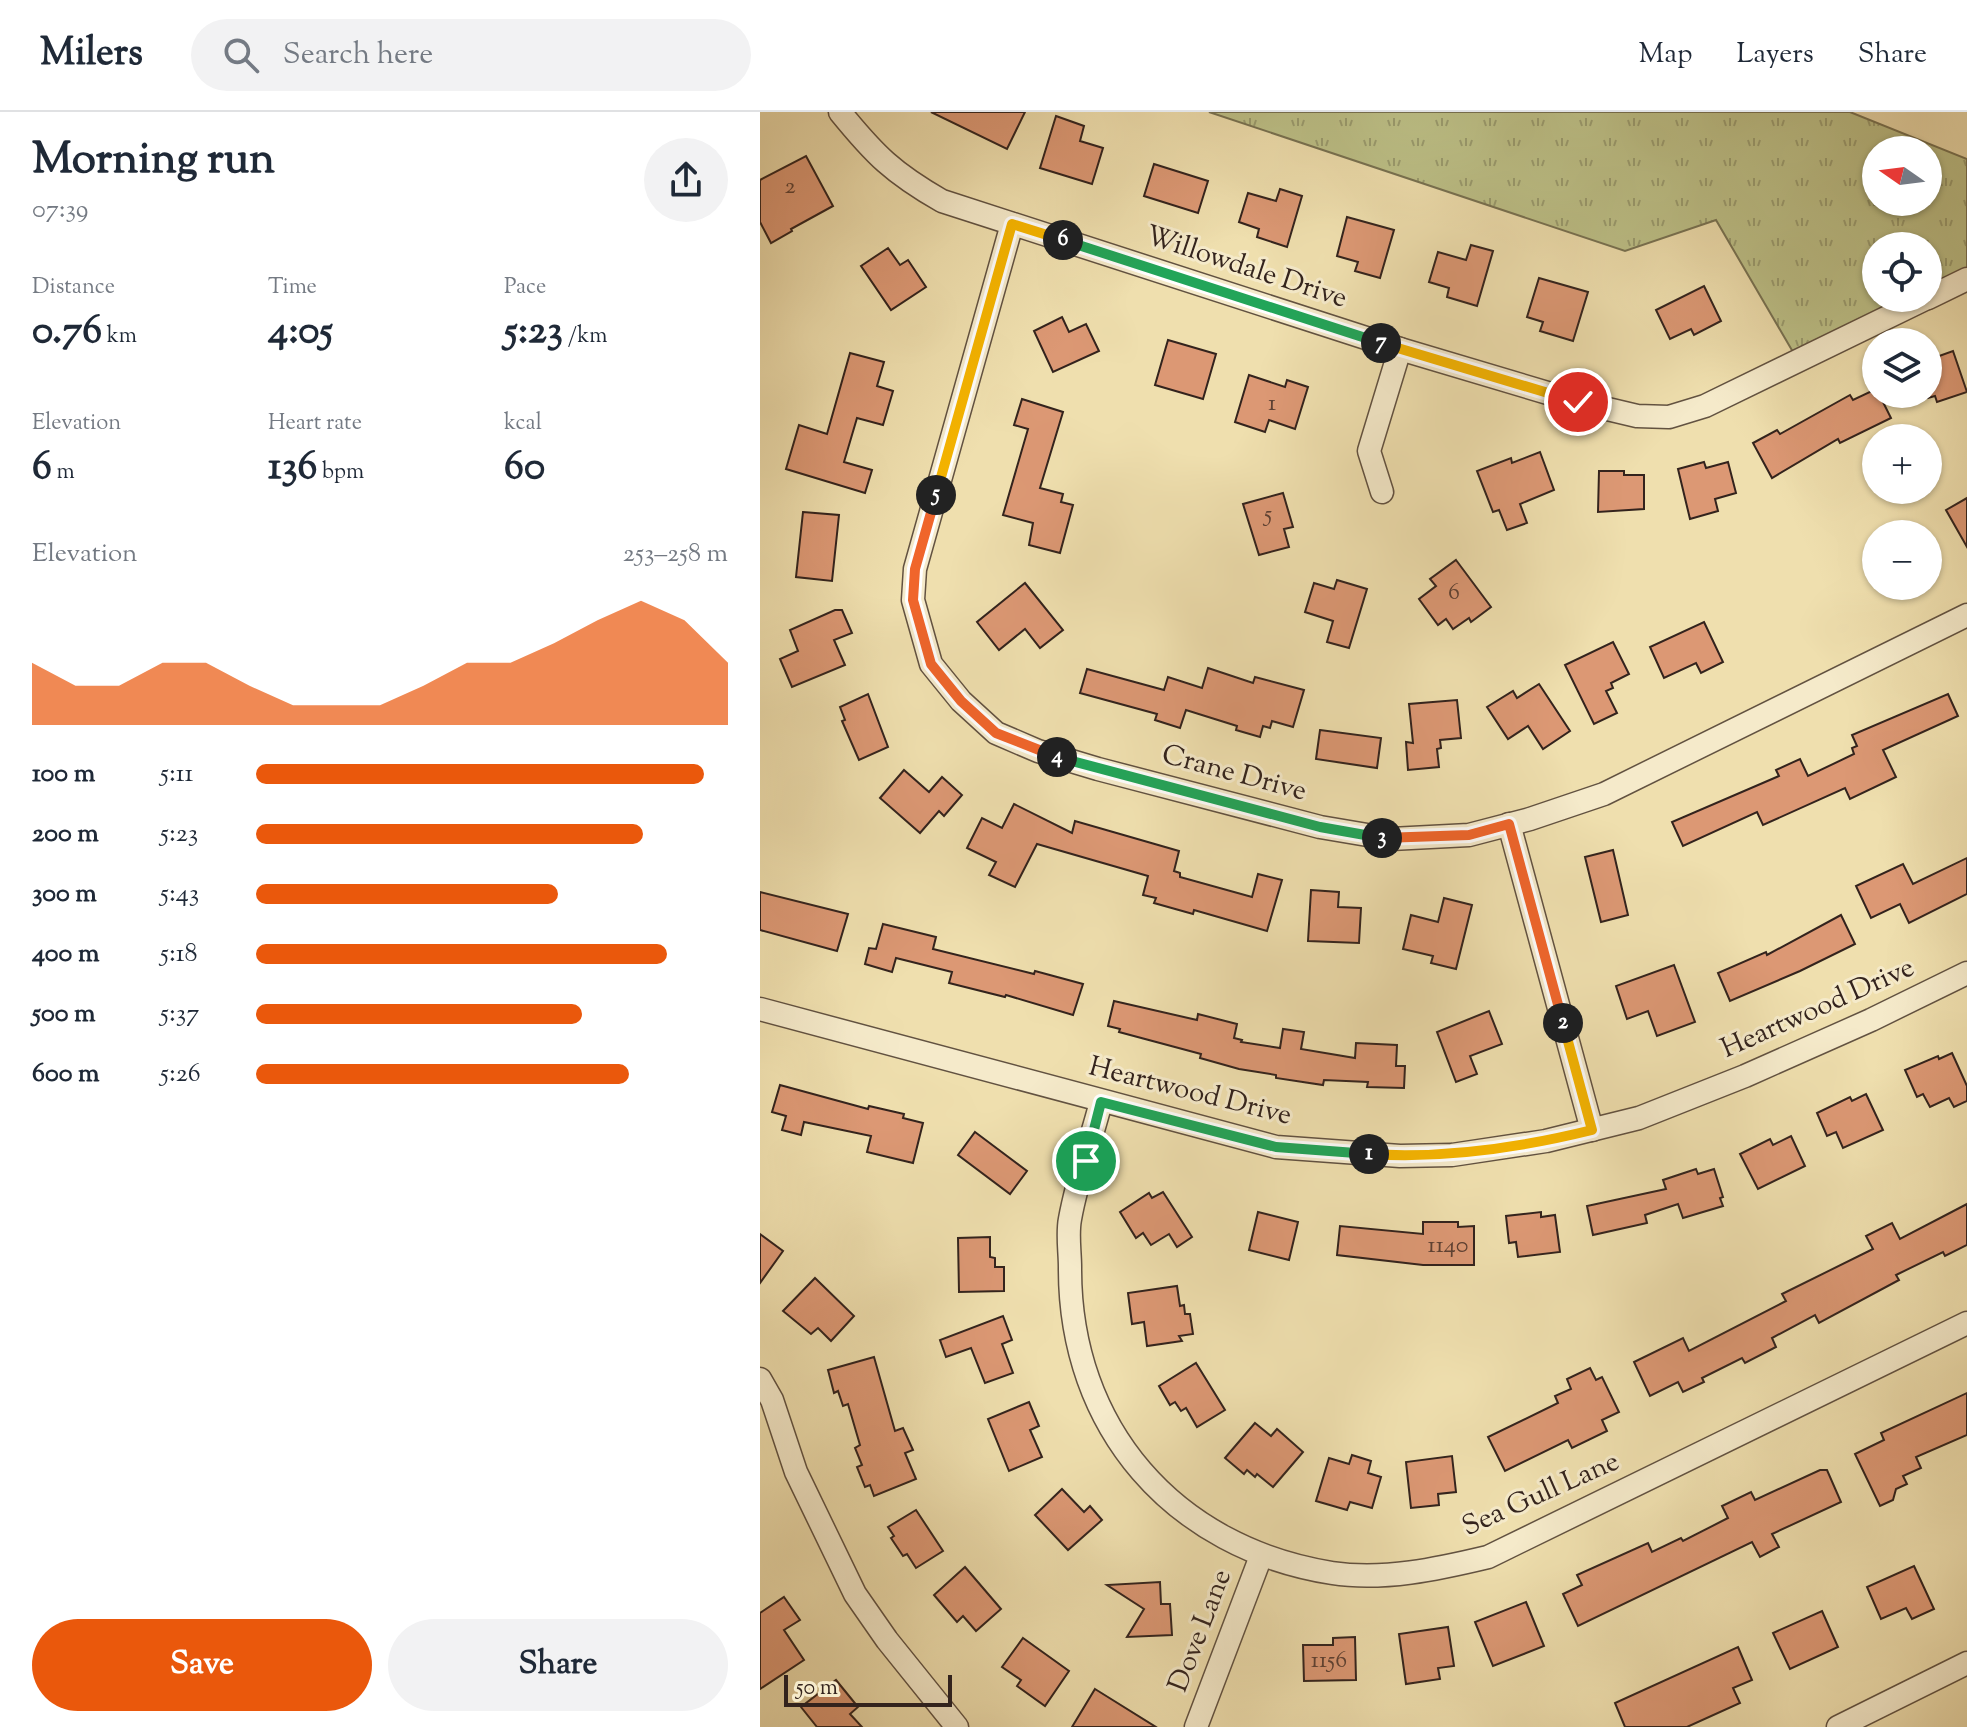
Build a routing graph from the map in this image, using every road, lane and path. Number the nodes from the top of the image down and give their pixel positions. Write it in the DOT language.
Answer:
graph roads {
  1 [pos="840,112"];
  2 [pos="1012,224"];
  3 [pos="1967,279"];
  4 [pos="1942,291"];
  5 [pos="1899,312"];
  6 [pos="1400,349"];
  7 [pos="1382,492"];
  8 [pos="1967,615"];
  9 [pos="1509,824"];
  10 [pos="1967,973"];
  11 [pos="760,1009"];
  12 [pos="1101,1102"];
  13 [pos="1592,1130"];
  14 [pos="1967,1323"];
  15 [pos="760,1379"];
  16 [pos="1261,1556"];
  17 [pos="1967,1663"];
  18 [pos="954,1726"];
  19 [pos="1196,1727"];
  20 [pos="1838,1727"];
  1 -- 2 [label="street, Willowdale Drive"];
  2 -- 6 [label="street, Willowdale Drive"];
  2 -- 9 [label="street, Crane Drive"];
  3 -- 4 [label="street, Willowdale Drive"];
  5 -- 6 [label="street, Willowdale Drive"];
  6 -- 7 [label="street"];
  8 -- 9 [label="street, Crane Drive"];
  9 -- 13 [label="street"];
  10 -- 13 [label="street, Heartwood Drive"];
  11 -- 12 [label="street, Heartwood Drive"];
  12 -- 13 [label="street, Heartwood Drive"];
  12 -- 16 [label="street, Sea Gull Lane"];
  14 -- 16 [label="street, Sea Gull Lane"];
  15 -- 18 [label="street"];
  16 -- 19 [label="street, Dove Lane"];
  17 -- 20 [label="street"];
}
